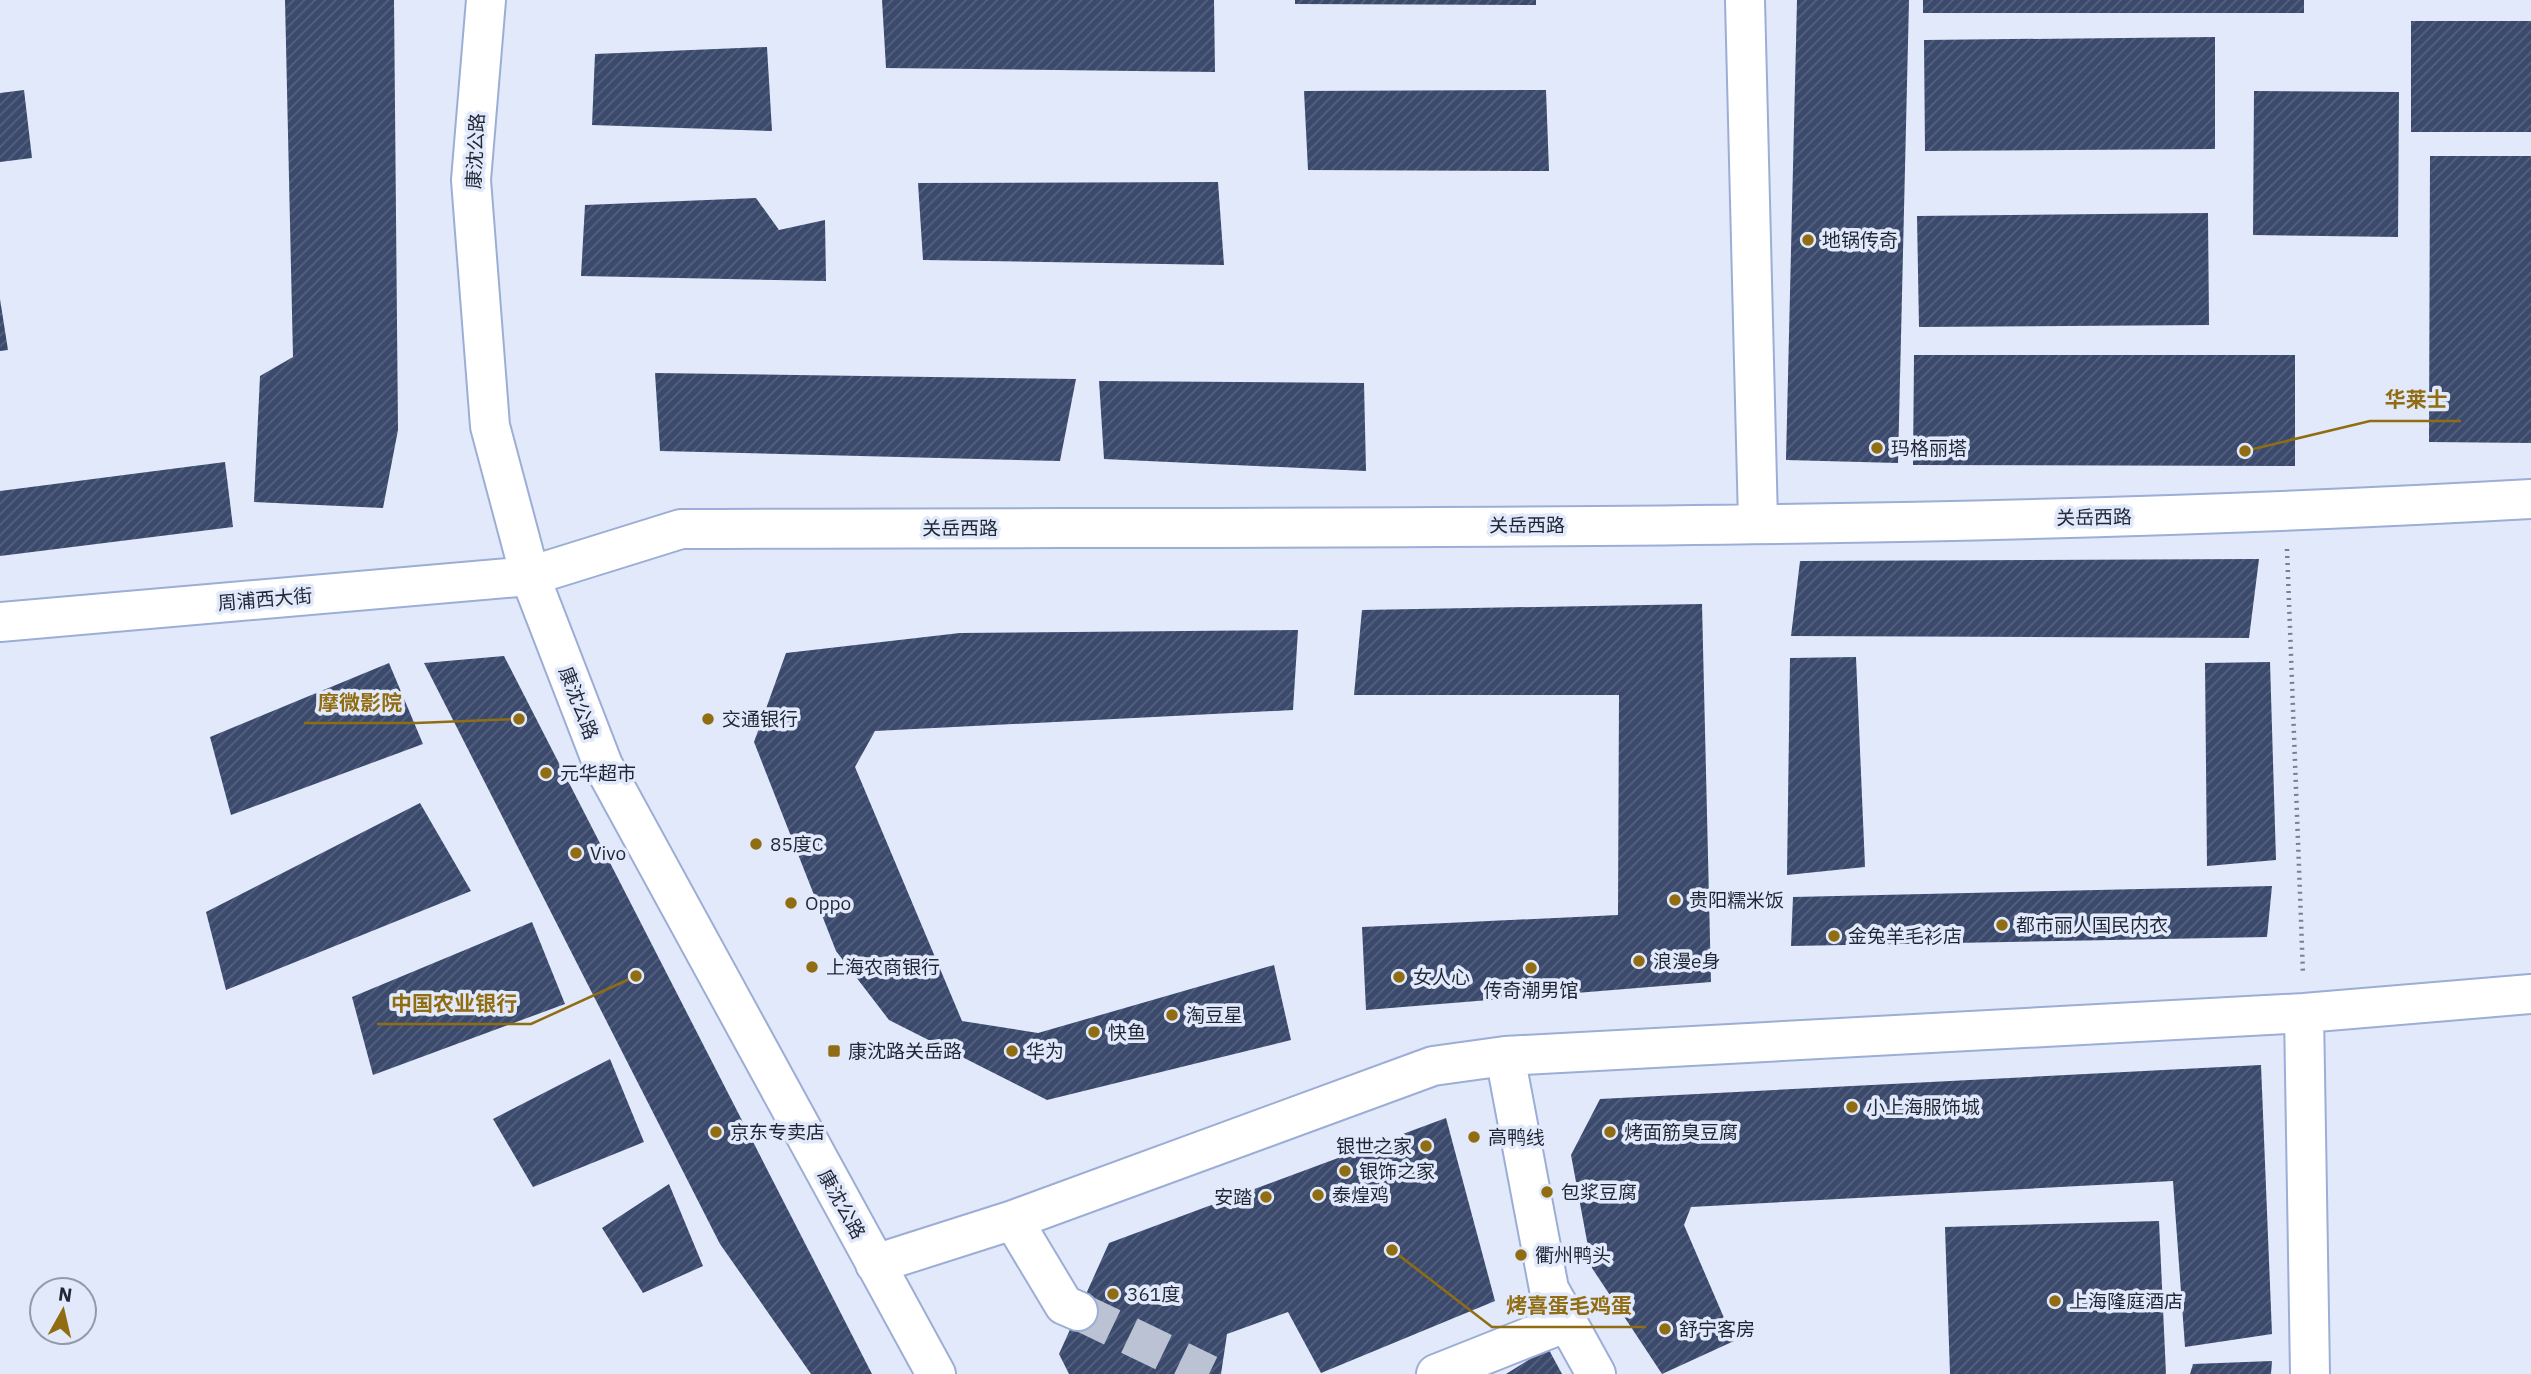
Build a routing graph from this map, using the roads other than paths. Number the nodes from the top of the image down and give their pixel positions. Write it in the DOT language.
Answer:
graph roads {
  1 [pos="486,0"];
  2 [pos="1745,0"];
  3 [pos="2531,499"];
  4 [pos="1758,523"];
  5 [pos="530,576"];
  6 [pos="0,622"];
  7 [pos="2531,994"];
  8 [pos="2304,1013"];
  9 [pos="1505,1056"];
  10 [pos="1013,1220"];
  11 [pos="875,1264"];
  12 [pos="1078,1311"];
  13 [pos="1567,1322"];
  14 [pos="936,1374"];
  15 [pos="1436,1374"];
  16 [pos="1596,1374"];
  17 [pos="2310,1374"];
  1 -- 5 [label="street, 康沈公路"];
  2 -- 4 [label="street"];
  3 -- 4 [label="street, 关岳西路"];
  4 -- 5 [label="street, 关岳西路"];
  5 -- 6 [label="street, 周浦西大街"];
  5 -- 11 [label="street, 康沈公路"];
  7 -- 8 [label="street"];
  8 -- 9 [label="street"];
  8 -- 17 [label="street"];
  9 -- 10 [label="street"];
  9 -- 13 [label="street"];
  10 -- 11 [label="street"];
  10 -- 12 [label="street"];
  11 -- 14 [label="street, 康沈公路"];
  13 -- 15 [label="street"];
  13 -- 16 [label="street"];
}
